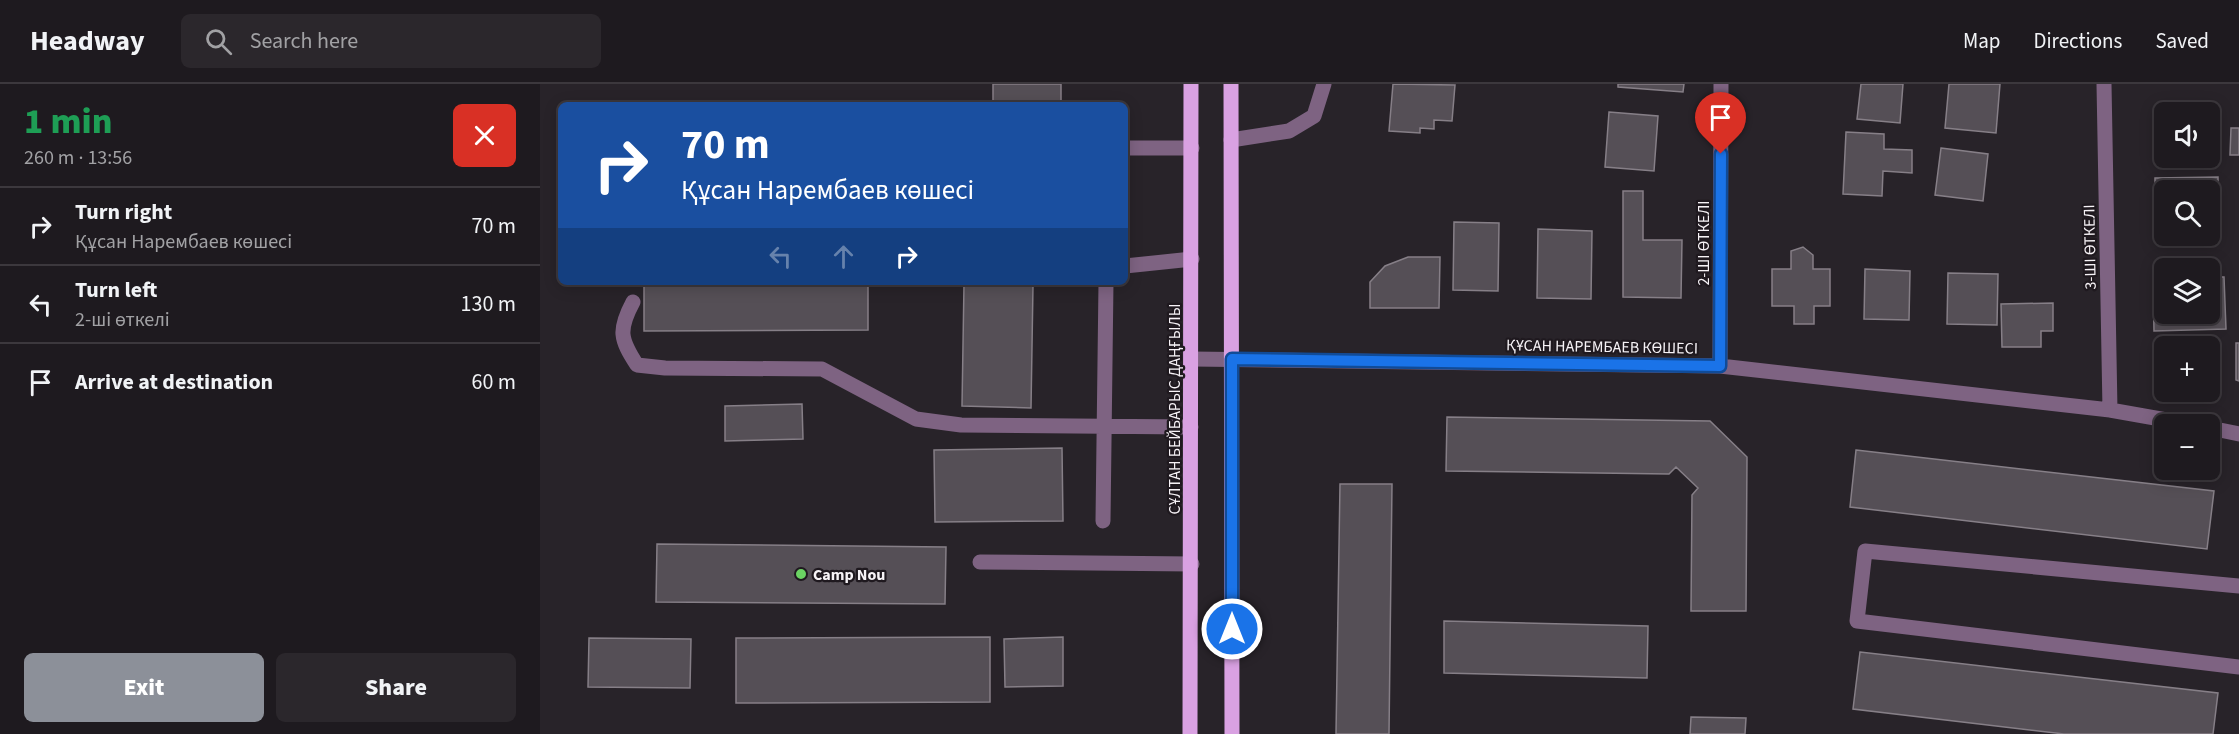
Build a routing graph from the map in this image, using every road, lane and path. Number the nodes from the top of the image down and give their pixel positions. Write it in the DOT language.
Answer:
graph roads {
  1 [pos="1191,84"];
  2 [pos="1231,84"];
  3 [pos="1324,84"];
  4 [pos="1721,84"];
  5 [pos="2104,84"];
  6 [pos="1231,140"];
  7 [pos="1128,148"];
  8 [pos="1192,148"];
  9 [pos="1192,259"];
  10 [pos="1128,266"];
  11 [pos="1106,285"];
  12 [pos="633,302"];
  13 [pos="1192,358"];
  14 [pos="1232,359"];
  15 [pos="1720,366"];
  16 [pos="2110,410"];
  17 [pos="2154,418"];
  18 [pos="1104,426"];
  19 [pos="1191,427"];
  20 [pos="2220,430"];
  21 [pos="2239,434"];
  22 [pos="1103,521"];
  23 [pos="980,562"];
  24 [pos="1192,564"];
  25 [pos="2239,586"];
  26 [pos="2239,667"];
  27 [pos="1190,734"];
  28 [pos="1232,734"];
  1 -- 8 [label="main road, СҰЛТАН БЕЙБАРЫС ДАҢҒЫЛЫ"];
  2 -- 6 [label="main road"];
  3 -- 6 [label="street"];
  4 -- 15 [label="street, 2-ШІ ӨТКЕЛІ"];
  5 -- 16 [label="street, 3-ШІ ӨТКЕЛІ"];
  6 -- 14 [label="main road"];
  7 -- 8 [label="street"];
  8 -- 9 [label="main road, СҰЛТАН БЕЙБАРЫС ДАҢҒЫЛЫ"];
  9 -- 10 [label="street"];
  9 -- 13 [label="main road, СҰЛТАН БЕЙБАРЫС ДАҢҒЫЛЫ"];
  11 -- 18 [label="street"];
  12 -- 18 [label="street"];
  13 -- 14 [label="street, ҚҰСАН НАРЕМБАЕВ КӨШЕСІ"];
  13 -- 19 [label="main road, СҰЛТАН БЕЙБАРЫС ДАҢҒЫЛЫ"];
  14 -- 15 [label="street, ҚҰСАН НАРЕМБАЕВ КӨШЕСІ"];
  14 -- 28 [label="main road"];
  15 -- 16 [label="street, ҚҰСАН НАРЕМБАЕВ КӨШЕСІ"];
  16 -- 17 [label="street, ҚҰСАН НАРЕМБАЕВ КӨШЕСІ"];
  18 -- 19 [label="street"];
  18 -- 22 [label="street"];
  19 -- 24 [label="main road, СҰЛТАН БЕЙБАРЫС ДАҢҒЫЛЫ"];
  20 -- 21 [label="street"];
  23 -- 24 [label="street"];
  24 -- 27 [label="main road, СҰЛТАН БЕЙБАРЫС ДАҢҒЫЛЫ"];
  25 -- 26 [label="street"];
}
